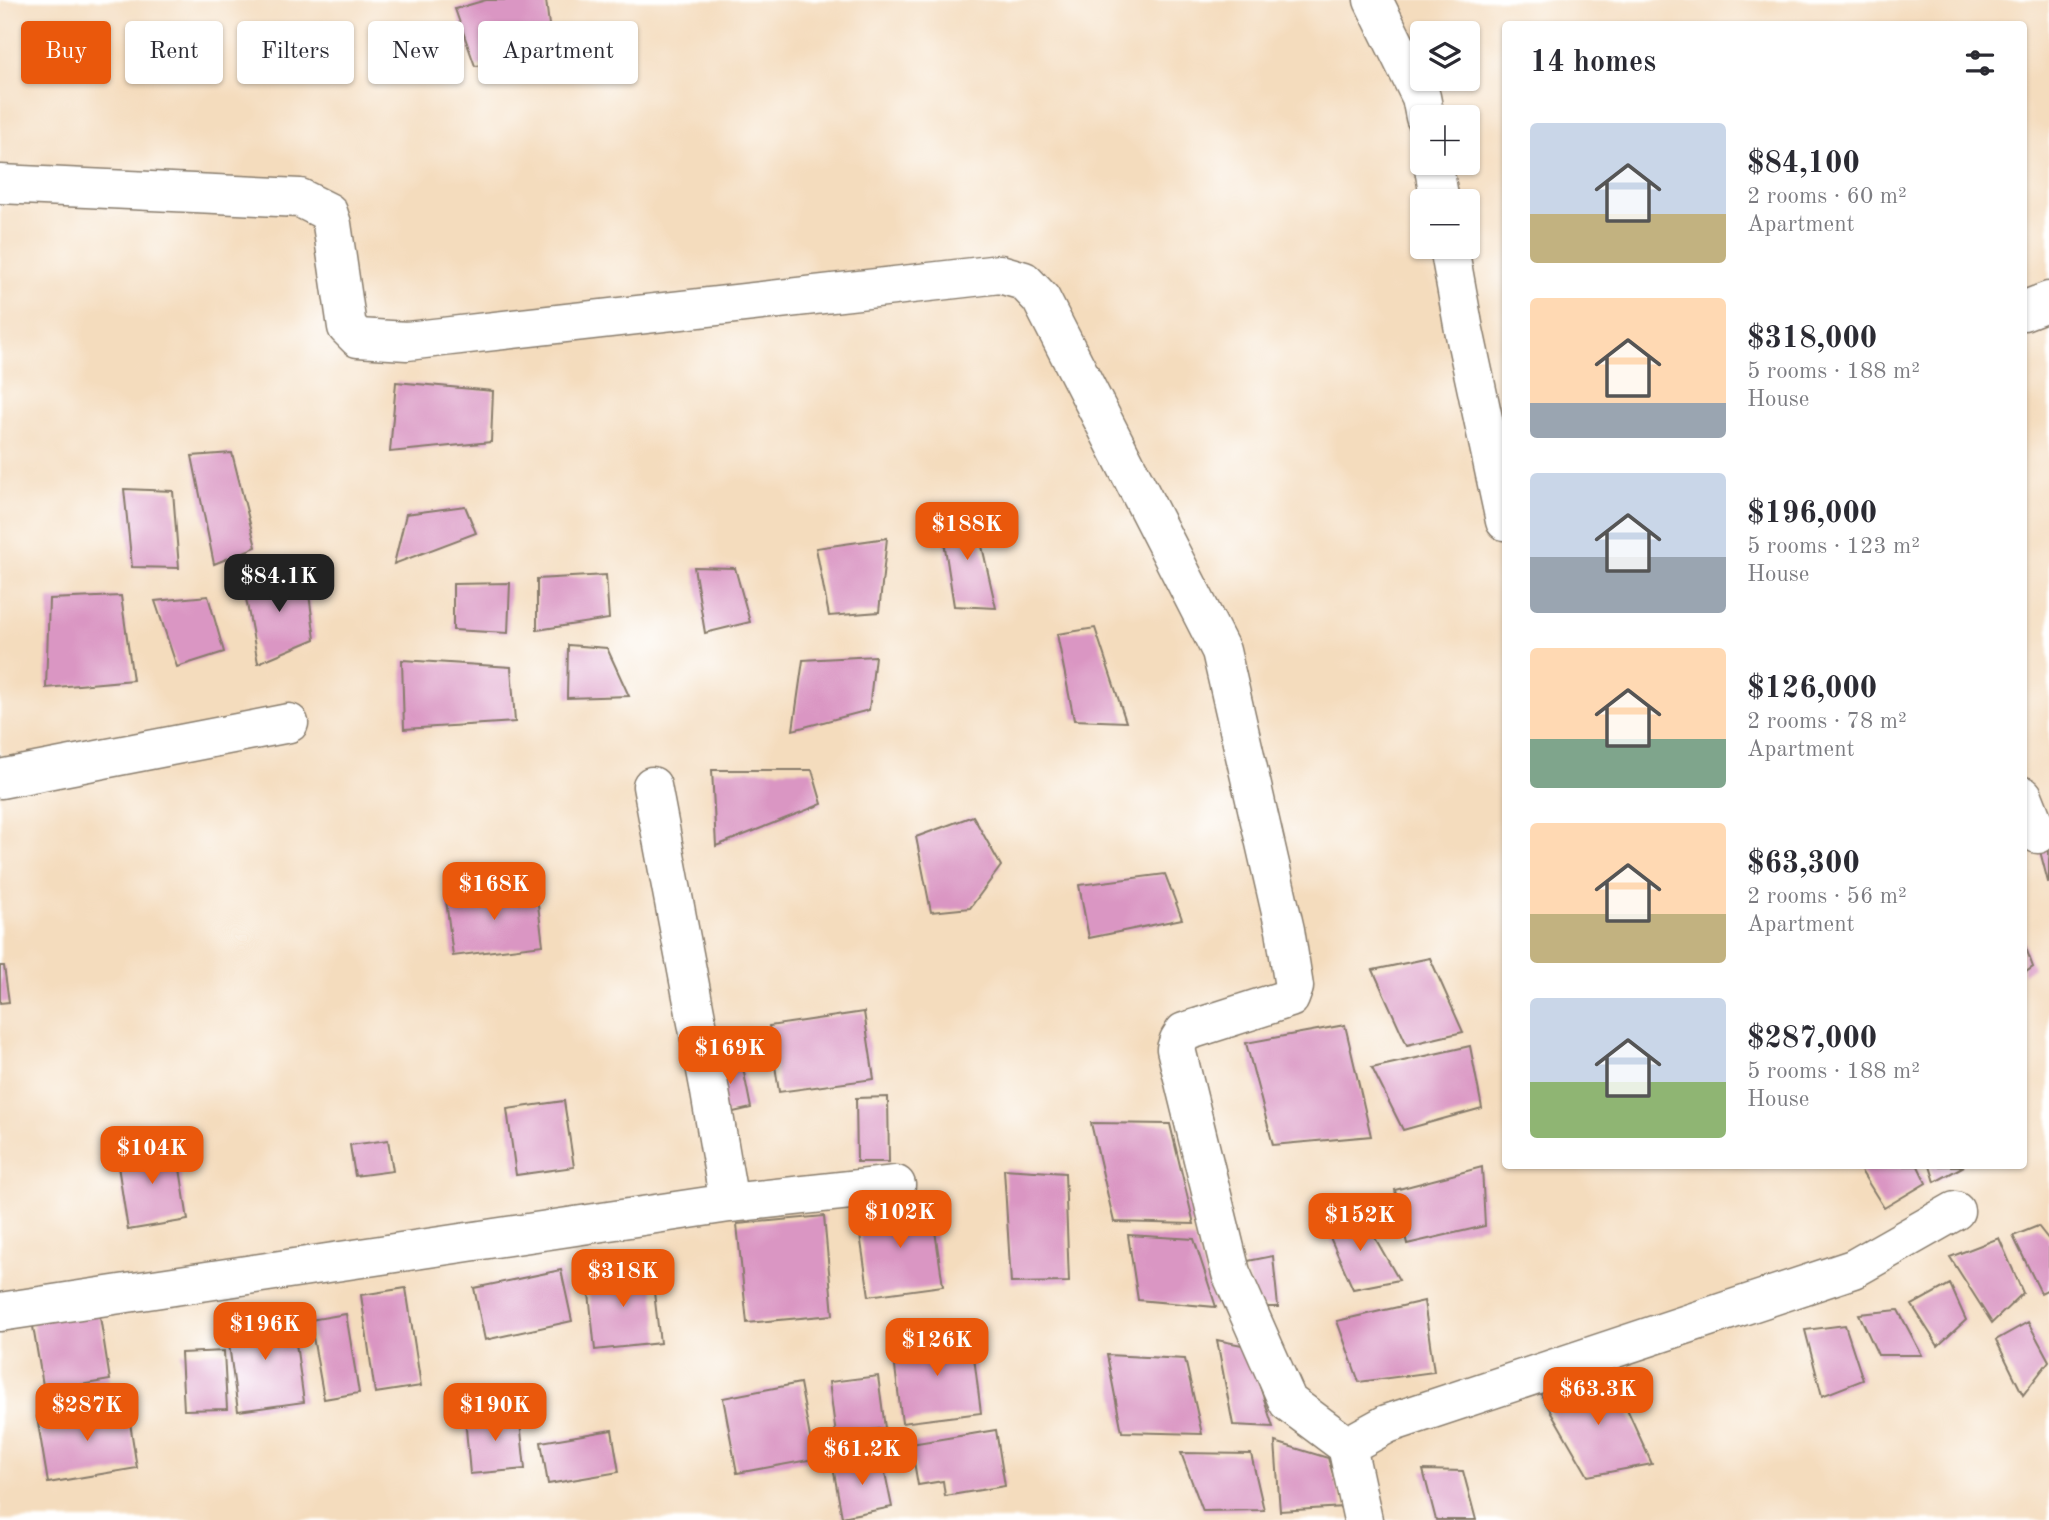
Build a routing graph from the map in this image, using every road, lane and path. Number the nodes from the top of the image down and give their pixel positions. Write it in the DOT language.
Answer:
graph roads {
  1 [pos="1373,0"];
  2 [pos="1423,105"];
  3 [pos="0,184"];
  4 [pos="1451,259"];
  5 [pos="2049,301"];
  6 [pos="2027,309"];
  7 [pos="1502,507"];
  8 [pos="289,723"];
  9 [pos="0,779"];
  10 [pos="652,786"];
  11 [pos="2027,807"];
  12 [pos="2037,834"];
  13 [pos="896,1185"];
  14 [pos="729,1203"];
  15 [pos="1955,1212"];
  16 [pos="0,1312"];
  17 [pos="1347,1446"];
  18 [pos="1363,1520"];
  1 -- 2 [label="street"];
  3 -- 17 [label="street"];
  4 -- 7 [label="street"];
  5 -- 6 [label="street"];
  8 -- 9 [label="street"];
  10 -- 14 [label="street"];
  11 -- 12 [label="street"];
  13 -- 14 [label="street"];
  14 -- 16 [label="street"];
  15 -- 17 [label="street"];
  17 -- 18 [label="street"];
}
